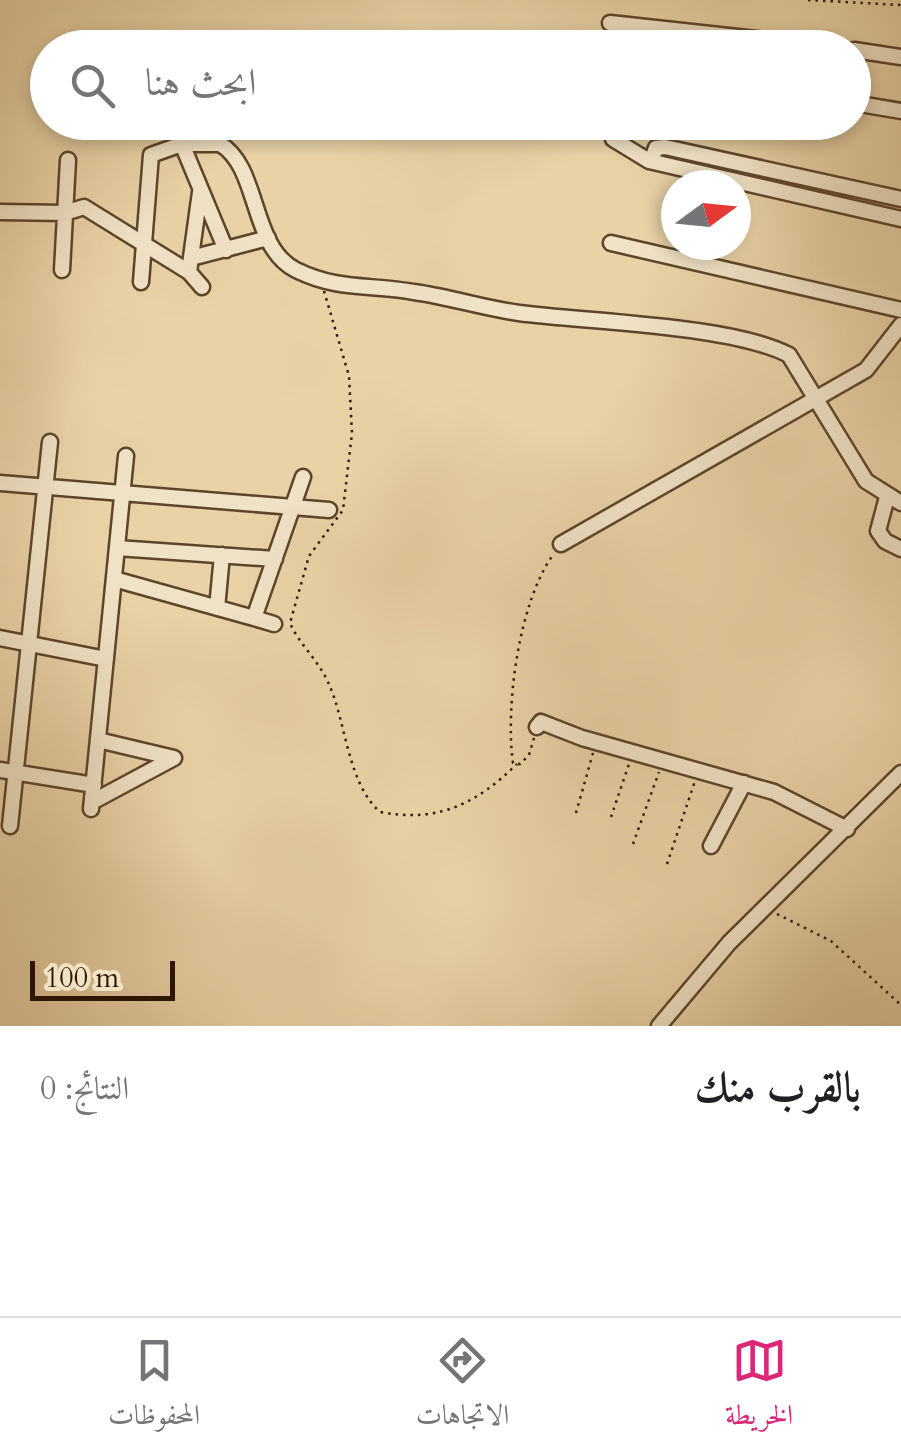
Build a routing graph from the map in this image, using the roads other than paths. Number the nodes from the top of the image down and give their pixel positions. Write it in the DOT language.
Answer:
graph roads {
  1 [pos="610,23"];
  2 [pos="674,30"];
  3 [pos="871,53"];
  4 [pos="901,57"];
  5 [pos="871,107"];
  6 [pos="901,111"];
  7 [pos="615,140"];
  8 [pos="182,144"];
  9 [pos="68,160"];
  10 [pos="651,161"];
  11 [pos="200,191"];
  12 [pos="901,198"];
  13 [pos="0,212"];
  14 [pos="65,213"];
  15 [pos="901,219"];
  16 [pos="268,238"];
  17 [pos="611,243"];
  18 [pos="143,247"];
  19 [pos="226,250"];
  20 [pos="190,265"];
  21 [pos="62,270"];
  22 [pos="140,282"];
  23 [pos="202,287"];
  24 [pos="901,310"];
  25 [pos="901,325"];
  26 [pos="818,401"];
  27 [pos="50,442"];
  28 [pos="126,456"];
  29 [pos="303,477"];
  30 [pos="0,483"];
  31 [pos="45,487"];
  32 [pos="122,493"];
  33 [pos="894,500"];
  34 [pos="293,506"];
  35 [pos="330,510"];
  36 [pos="562,544"];
  37 [pos="117,548"];
  38 [pos="901,549"];
  39 [pos="222,555"];
  40 [pos="275,559"];
  41 [pos="114,578"];
  42 [pos="217,608"];
  43 [pos="254,618"];
  44 [pos="274,624"];
  45 [pos="0,638"];
  46 [pos="29,644"];
  47 [pos="106,660"];
  48 [pos="536,727"];
  49 [pos="98,740"];
  50 [pos="8,771"];
  51 [pos="901,773"];
  52 [pos="744,783"];
  53 [pos="94,784"];
  54 [pos="10,826"];
  55 [pos="847,829"];
  56 [pos="712,846"];
  57 [pos="659,1026"];
  1 -- 2 [label="street"];
  3 -- 4 [label="street"];
  5 -- 6 [label="street"];
  7 -- 10 [label="street"];
  8 -- 11 [label="street"];
  8 -- 16 [label="street"];
  8 -- 18 [label="street"];
  9 -- 14 [label="street"];
  10 -- 12 [label="street"];
  10 -- 15 [label="street"];
  11 -- 19 [label="street"];
  11 -- 20 [label="street"];
  13 -- 14 [label="street"];
  14 -- 18 [label="street"];
  14 -- 21 [label="street"];
  16 -- 19 [label="street"];
  16 -- 26 [label="street"];
  17 -- 24 [label="street"];
  18 -- 20 [label="street"];
  18 -- 22 [label="street"];
  19 -- 20 [label="street"];
  20 -- 23 [label="street"];
  25 -- 26 [label="street"];
  26 -- 33 [label="street"];
  26 -- 36 [label="street"];
  27 -- 31 [label="street"];
  28 -- 32 [label="street"];
  29 -- 34 [label="street"];
  30 -- 31 [label="street"];
  31 -- 32 [label="street"];
  31 -- 46 [label="street"];
  32 -- 34 [label="street"];
  32 -- 37 [label="street"];
  33 -- 38 [label="street"];
  34 -- 35 [label="street"];
  34 -- 40 [label="street"];
  37 -- 39 [label="street"];
  37 -- 41 [label="street"];
  39 -- 40 [label="street"];
  39 -- 42 [label="street"];
  40 -- 43 [label="street"];
  41 -- 42 [label="street"];
  41 -- 47 [label="street"];
  42 -- 43 [label="street"];
  43 -- 44 [label="street"];
  45 -- 46 [label="street"];
  46 -- 47 [label="street"];
  46 -- 50 [label="street"];
  47 -- 49 [label="street"];
  48 -- 52 [label="street"];
  49 -- 53 [label="street"];
  49 -- 53 [label="street"];
  50 -- 53 [label="street"];
  50 -- 54 [label="street"];
  51 -- 55 [label="street"];
  52 -- 55 [label="street"];
  52 -- 56 [label="street"];
  55 -- 57 [label="street"];
}
